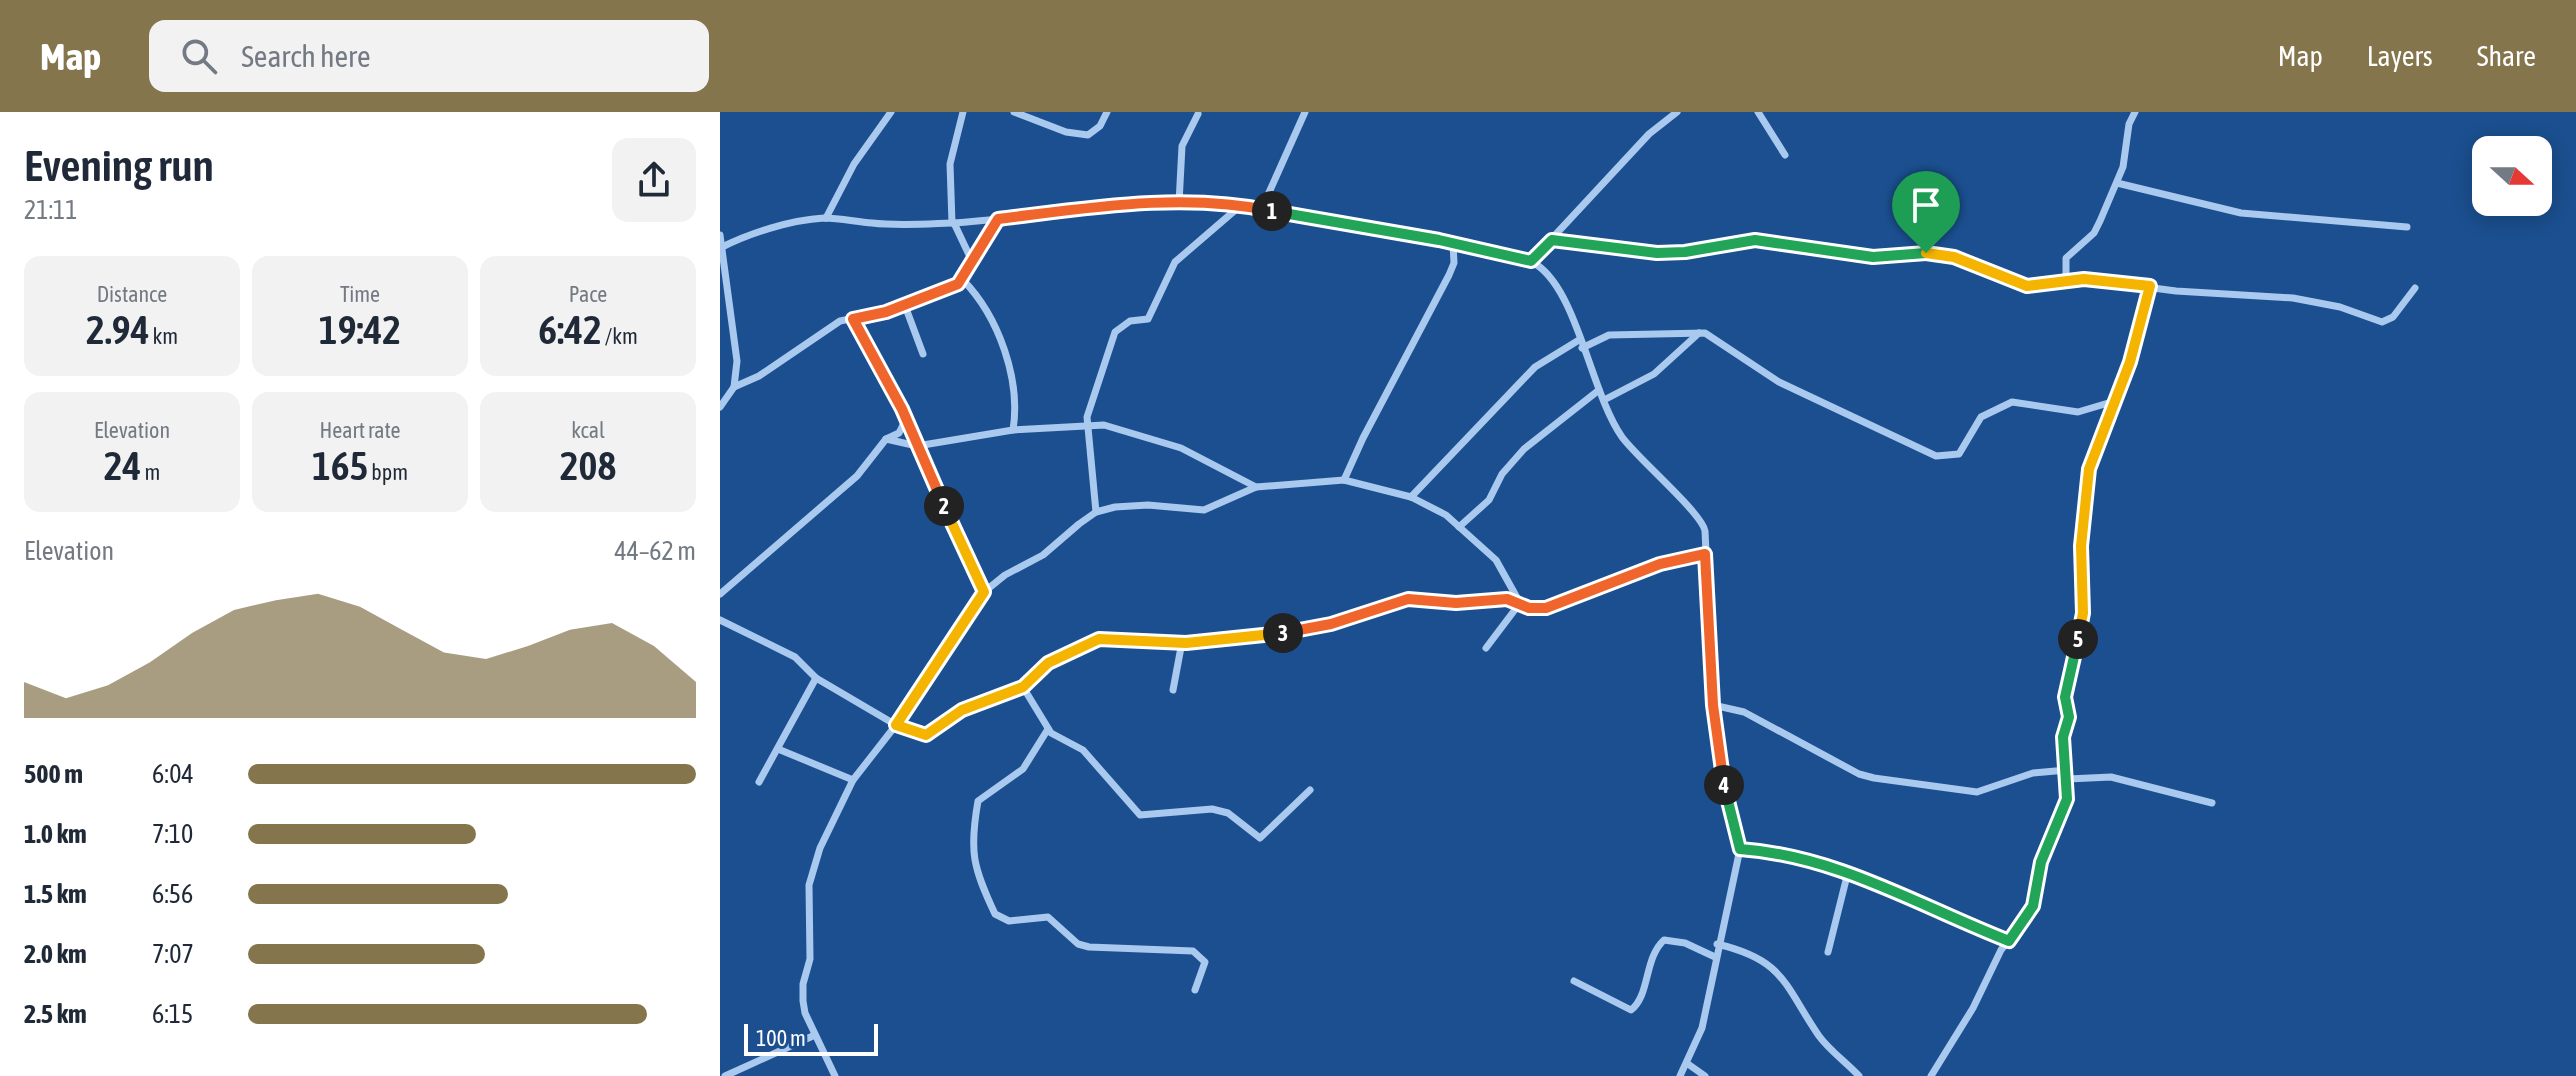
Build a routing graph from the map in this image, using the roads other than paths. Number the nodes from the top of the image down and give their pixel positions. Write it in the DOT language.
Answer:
graph roads {
  1 [pos="891,112"];
  2 [pos="963,112"];
  3 [pos="1014,112"];
  4 [pos="1107,112"];
  5 [pos="1305,112"];
  6 [pos="1677,112"];
  7 [pos="1758,112"];
  8 [pos="2135,112"];
  9 [pos="1198,114"];
  10 [pos="1785,155"];
  11 [pos="2117,183"];
  12 [pos="1179,203"];
  13 [pos="1240,206"];
  14 [pos="1257,208"];
  15 [pos="826,218"];
  16 [pos="998,219"];
  17 [pos="953,223"];
  18 [pos="2407,227"];
  19 [pos="720,235"];
  20 [pos="1552,240"];
  21 [pos="1453,243"];
  22 [pos="721,247"];
  23 [pos="971,259"];
  24 [pos="1531,261"];
  25 [pos="963,280"];
  26 [pos="2066,282"];
  27 [pos="2150,286"];
  28 [pos="2415,288"];
  29 [pos="904,303"];
  30 [pos="853,319"];
  31 [pos="1699,333"];
  32 [pos="1580,344"];
  33 [pos="923,354"];
  34 [pos="734,387"];
  35 [pos="1599,390"];
  36 [pos="1604,400"];
  37 [pos="2115,401"];
  38 [pos="720,407"];
  39 [pos="906,419"];
  40 [pos="1087,425"];
  41 [pos="1013,430"];
  42 [pos="886,439"];
  43 [pos="917,446"];
  44 [pos="1344,480"];
  45 [pos="1256,487"];
  46 [pos="1411,497"];
  47 [pos="1096,512"];
  48 [pos="1459,527"];
  49 [pos="1705,554"];
  50 [pos="984,592"];
  51 [pos="720,594"];
  52 [pos="1520,603"];
  53 [pos="720,620"];
  54 [pos="1182,642"];
  55 [pos="1486,648"];
  56 [pos="816,678"];
  57 [pos="1023,687"];
  58 [pos="1173,690"];
  59 [pos="1713,705"];
  60 [pos="896,725"];
  61 [pos="1048,729"];
  62 [pos="778,749"];
  63 [pos="2068,775"];
  64 [pos="853,780"];
  65 [pos="759,782"];
  66 [pos="1310,790"];
  67 [pos="2212,803"];
  68 [pos="1740,849"];
  69 [pos="1848,872"];
  70 [pos="2009,941"];
  71 [pos="1717,944"];
  72 [pos="1828,952"];
  73 [pos="1715,957"];
  74 [pos="1574,981"];
  75 [pos="1195,990"];
  76 [pos="815,1035"];
  77 [pos="1688,1064"];
  78 [pos="725,1076"];
  79 [pos="835,1076"];
  80 [pos="1680,1076"];
  81 [pos="1705,1076"];
  82 [pos="1859,1076"];
  83 [pos="1931,1076"];
  1 -- 15 [label="street"];
  2 -- 17 [label="street"];
  3 -- 4 [label="street"];
  5 -- 14 [label="street"];
  6 -- 20 [label="street"];
  7 -- 10 [label="street"];
  8 -- 11 [label="street"];
  9 -- 12 [label="street"];
  11 -- 18 [label="street"];
  11 -- 26 [label="street"];
  12 -- 13 [label="street"];
  12 -- 16 [label="street"];
  13 -- 14 [label="street"];
  13 -- 40 [label="street"];
  14 -- 21 [label="street"];
  15 -- 17 [label="street"];
  15 -- 22 [label="street"];
  16 -- 17 [label="street"];
  16 -- 23 [label="street"];
  17 -- 23 [label="street"];
  19 -- 22 [label="street"];
  20 -- 24 [label="street"];
  20 -- 26 [label="street"];
  21 -- 24 [label="street"];
  21 -- 44 [label="street"];
  22 -- 34 [label="street"];
  23 -- 25 [label="street"];
  24 -- 32 [label="street"];
  25 -- 29 [label="street"];
  25 -- 41 [label="street"];
  26 -- 27 [label="street"];
  27 -- 28 [label="street"];
  27 -- 37 [label="street"];
  29 -- 30 [label="street"];
  29 -- 33 [label="street"];
  30 -- 34 [label="street"];
  30 -- 39 [label="street"];
  31 -- 32 [label="street"];
  31 -- 36 [label="street"];
  31 -- 37 [label="street"];
  32 -- 35 [label="street"];
  32 -- 46 [label="street"];
  34 -- 38 [label="street"];
  35 -- 36 [label="street"];
  35 -- 48 [label="street"];
  36 -- 49 [label="street"];
  37 -- 63 [label="street"];
  39 -- 42 [label="street"];
  39 -- 43 [label="street"];
  40 -- 41 [label="street"];
  40 -- 45 [label="street"];
  40 -- 47 [label="street"];
  41 -- 43 [label="street"];
  42 -- 43 [label="street"];
  42 -- 51 [label="street"];
  43 -- 50 [label="street"];
  44 -- 45 [label="street"];
  44 -- 46 [label="street"];
  45 -- 47 [label="street"];
  46 -- 48 [label="street"];
  47 -- 50 [label="street"];
  48 -- 52 [label="street"];
  49 -- 52 [label="street"];
  49 -- 59 [label="street"];
  50 -- 60 [label="street"];
  52 -- 54 [label="street"];
  52 -- 55 [label="street"];
  53 -- 56 [label="street"];
  54 -- 57 [label="street"];
  54 -- 58 [label="street"];
  56 -- 60 [label="street"];
  56 -- 62 [label="street"];
  57 -- 60 [label="street"];
  57 -- 61 [label="street"];
  59 -- 63 [label="street"];
  59 -- 68 [label="street"];
  60 -- 64 [label="street"];
  61 -- 66 [label="street"];
  61 -- 75 [label="street"];
  62 -- 64 [label="street"];
  62 -- 65 [label="street"];
  63 -- 67 [label="street"];
  63 -- 70 [label="street"];
  64 -- 76 [label="street"];
  68 -- 69 [label="street"];
  68 -- 71 [label="street"];
  69 -- 70 [label="street"];
  69 -- 72 [label="street"];
  70 -- 83 [label="street"];
  71 -- 73 [label="street"];
  71 -- 82 [label="street"];
  73 -- 74 [label="street"];
  73 -- 77 [label="street"];
  76 -- 78 [label="street"];
  76 -- 79 [label="street"];
  77 -- 80 [label="street"];
  77 -- 81 [label="street"];
}
